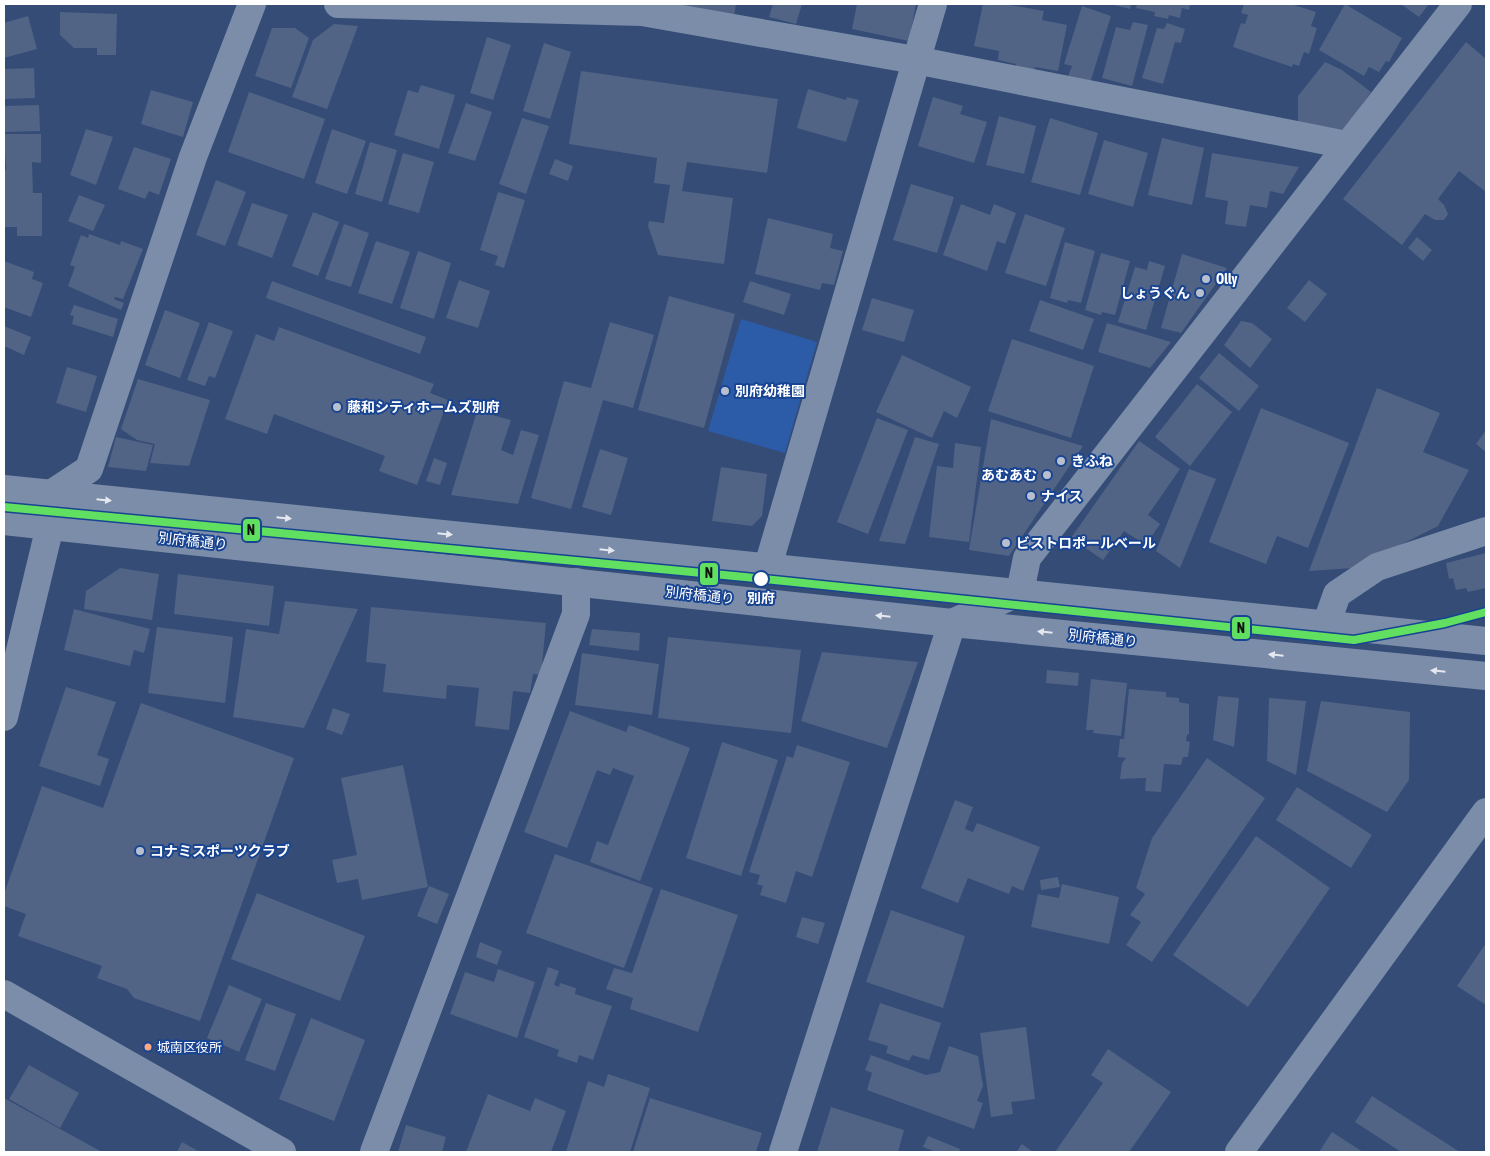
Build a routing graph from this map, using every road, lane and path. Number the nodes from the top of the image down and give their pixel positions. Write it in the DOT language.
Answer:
graph roads {
  1 [pos="252,4"];
  2 [pos="338,4"];
  3 [pos="933,4"];
  4 [pos="1458,4"];
  5 [pos="915,60"];
  6 [pos="1347,145"];
  7 [pos="4,489"];
  8 [pos="51,494"];
  9 [pos="4,521"];
  10 [pos="50,526"];
  11 [pos="1486,531"];
  12 [pos="768,566"];
  13 [pos="576,582"];
  14 [pos="1020,592"];
  15 [pos="952,623"];
  16 [pos="1326,625"];
  17 [pos="1486,641"];
  18 [pos="1486,676"];
  19 [pos="4,716"];
  20 [pos="1486,812"];
  21 [pos="4,994"];
  22 [pos="282,1152"];
  23 [pos="374,1152"];
  24 [pos="783,1152"];
  25 [pos="1239,1152"];
  1 -- 8 [label="main road"];
  2 -- 5 [label="main road"];
  3 -- 5 [label="main road"];
  4 -- 6 [label="main road"];
  5 -- 6 [label="main road"];
  5 -- 12 [label="main road"];
  6 -- 14 [label="main road"];
  7 -- 8 [label="main road"];
  8 -- 10 [label="main road"];
  8 -- 12 [label="main road, one-way"];
  9 -- 10 [label="main road, 別府橋通り"];
  10 -- 13 [label="main road, 別府橋通り"];
  10 -- 19 [label="main road"];
  11 -- 16 [label="main road"];
  12 -- 14 [label="main road"];
  15 -- 13 [label="main road, 別府橋通り, one-way"];
  13 -- 23 [label="main road"];
  14 -- 15 [label="main road"];
  14 -- 16 [label="main road"];
  18 -- 15 [label="main road, 別府橋通り, one-way"];
  15 -- 24 [label="main road"];
  16 -- 17 [label="main road"];
  20 -- 25 [label="main road"];
  21 -- 22 [label="main road"];
}
